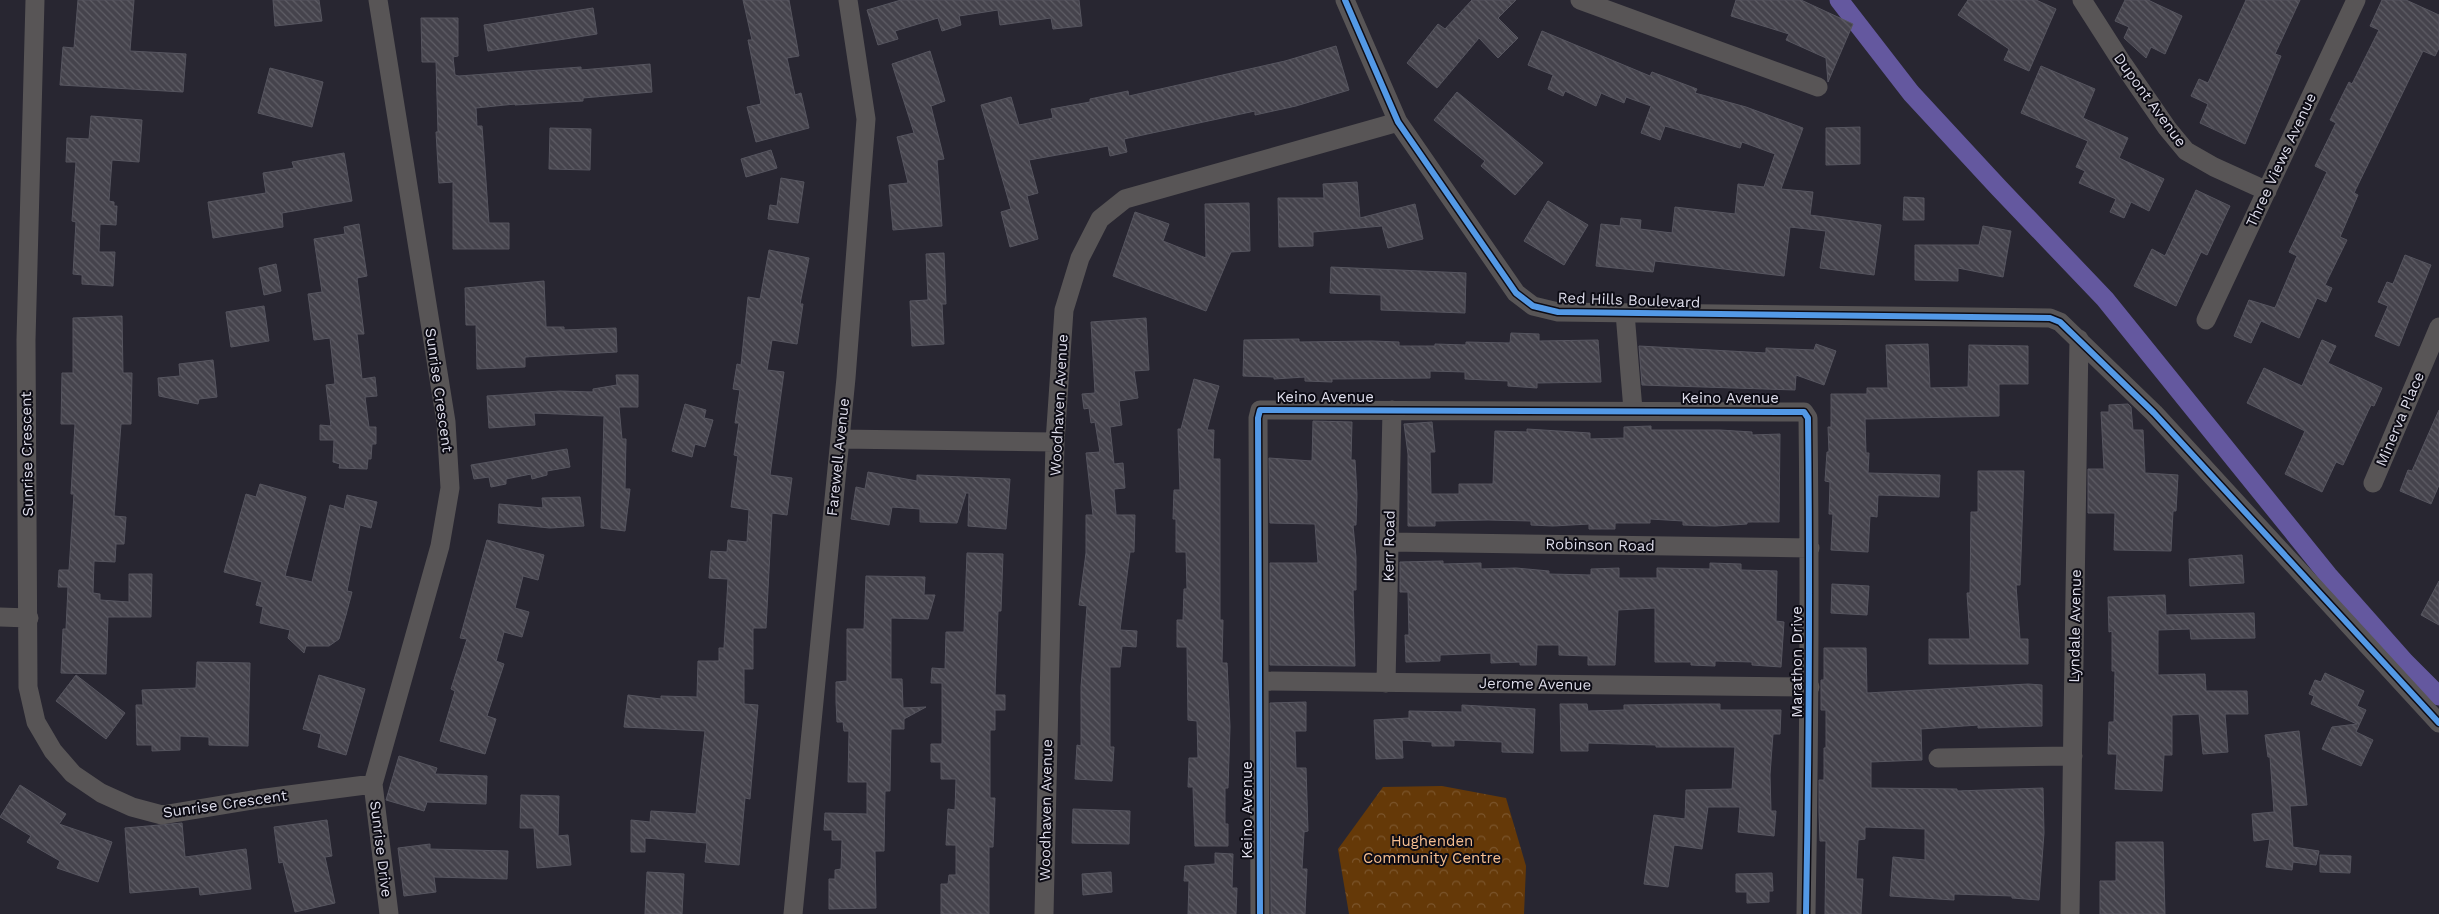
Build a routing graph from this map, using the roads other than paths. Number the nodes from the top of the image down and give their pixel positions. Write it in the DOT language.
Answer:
graph roads {
  1 [pos="35,0"];
  2 [pos="378,0"];
  3 [pos="848,0"];
  4 [pos="1345,0"];
  5 [pos="1580,0"];
  6 [pos="2082,0"];
  7 [pos="2356,0"];
  8 [pos="1818,87"];
  9 [pos="1398,122"];
  10 [pos="2267,191"];
  11 [pos="1625,313"];
  12 [pos="2206,320"];
  13 [pos="2439,327"];
  14 [pos="2079,339"];
  15 [pos="1392,410"];
  16 [pos="1633,410"];
  17 [pos="1804,412"];
  18 [pos="840,439"];
  19 [pos="1055,442"];
  20 [pos="2373,483"];
  21 [pos="1389,542"];
  22 [pos="1810,548"];
  23 [pos="0,616"];
  24 [pos="29,618"];
  25 [pos="1259,681"];
  26 [pos="1386,683"];
  27 [pos="1810,687"];
  28 [pos="2439,723"];
  29 [pos="2073,756"];
  30 [pos="1938,758"];
  31 [pos="373,784"];
  32 [pos="389,914"];
  33 [pos="793,914"];
  34 [pos="1044,914"];
  35 [pos="1260,914"];
  36 [pos="1806,914"];
  37 [pos="2070,914"];
  1 -- 24 [label="street, Sunrise Crescent"];
  2 -- 31 [label="street, Sunrise Crescent"];
  3 -- 18 [label="street, Farewell Avenue"];
  4 -- 9 [label="street, Red Hills Boulevard"];
  5 -- 8 [label="street"];
  6 -- 10 [label="street, Dupont Avenue"];
  7 -- 10 [label="street, Three Views Avenue"];
  9 -- 11 [label="street, Red Hills Boulevard"];
  9 -- 19 [label="street, Woodhaven Avenue"];
  10 -- 12 [label="street, Three Views Avenue"];
  11 -- 14 [label="street, Red Hills Boulevard"];
  11 -- 16 [label="street"];
  13 -- 20 [label="street, Minerva Place"];
  14 -- 28 [label="street, Red Hills Boulevard"];
  14 -- 29 [label="street, Lyndale Avenue"];
  15 -- 16 [label="street, Keino Avenue"];
  15 -- 21 [label="street, Kerr Road"];
  15 -- 25 [label="street, Keino Avenue"];
  16 -- 17 [label="street, Keino Avenue"];
  17 -- 22 [label="street, Marathon Drive"];
  18 -- 19 [label="street"];
  18 -- 33 [label="street, Farewell Avenue"];
  19 -- 34 [label="street, Woodhaven Avenue"];
  21 -- 22 [label="street, Robinson Road"];
  21 -- 26 [label="street, Kerr Road"];
  22 -- 27 [label="street, Marathon Drive"];
  23 -- 24 [label="street"];
  24 -- 31 [label="street, Sunrise Crescent"];
  25 -- 26 [label="street, Jerome Avenue"];
  25 -- 35 [label="street, Keino Avenue"];
  26 -- 27 [label="street, Jerome Avenue"];
  27 -- 36 [label="street, Marathon Drive"];
  29 -- 30 [label="street"];
  29 -- 37 [label="street, Lyndale Avenue"];
  31 -- 32 [label="street, Sunrise Drive"];
}
